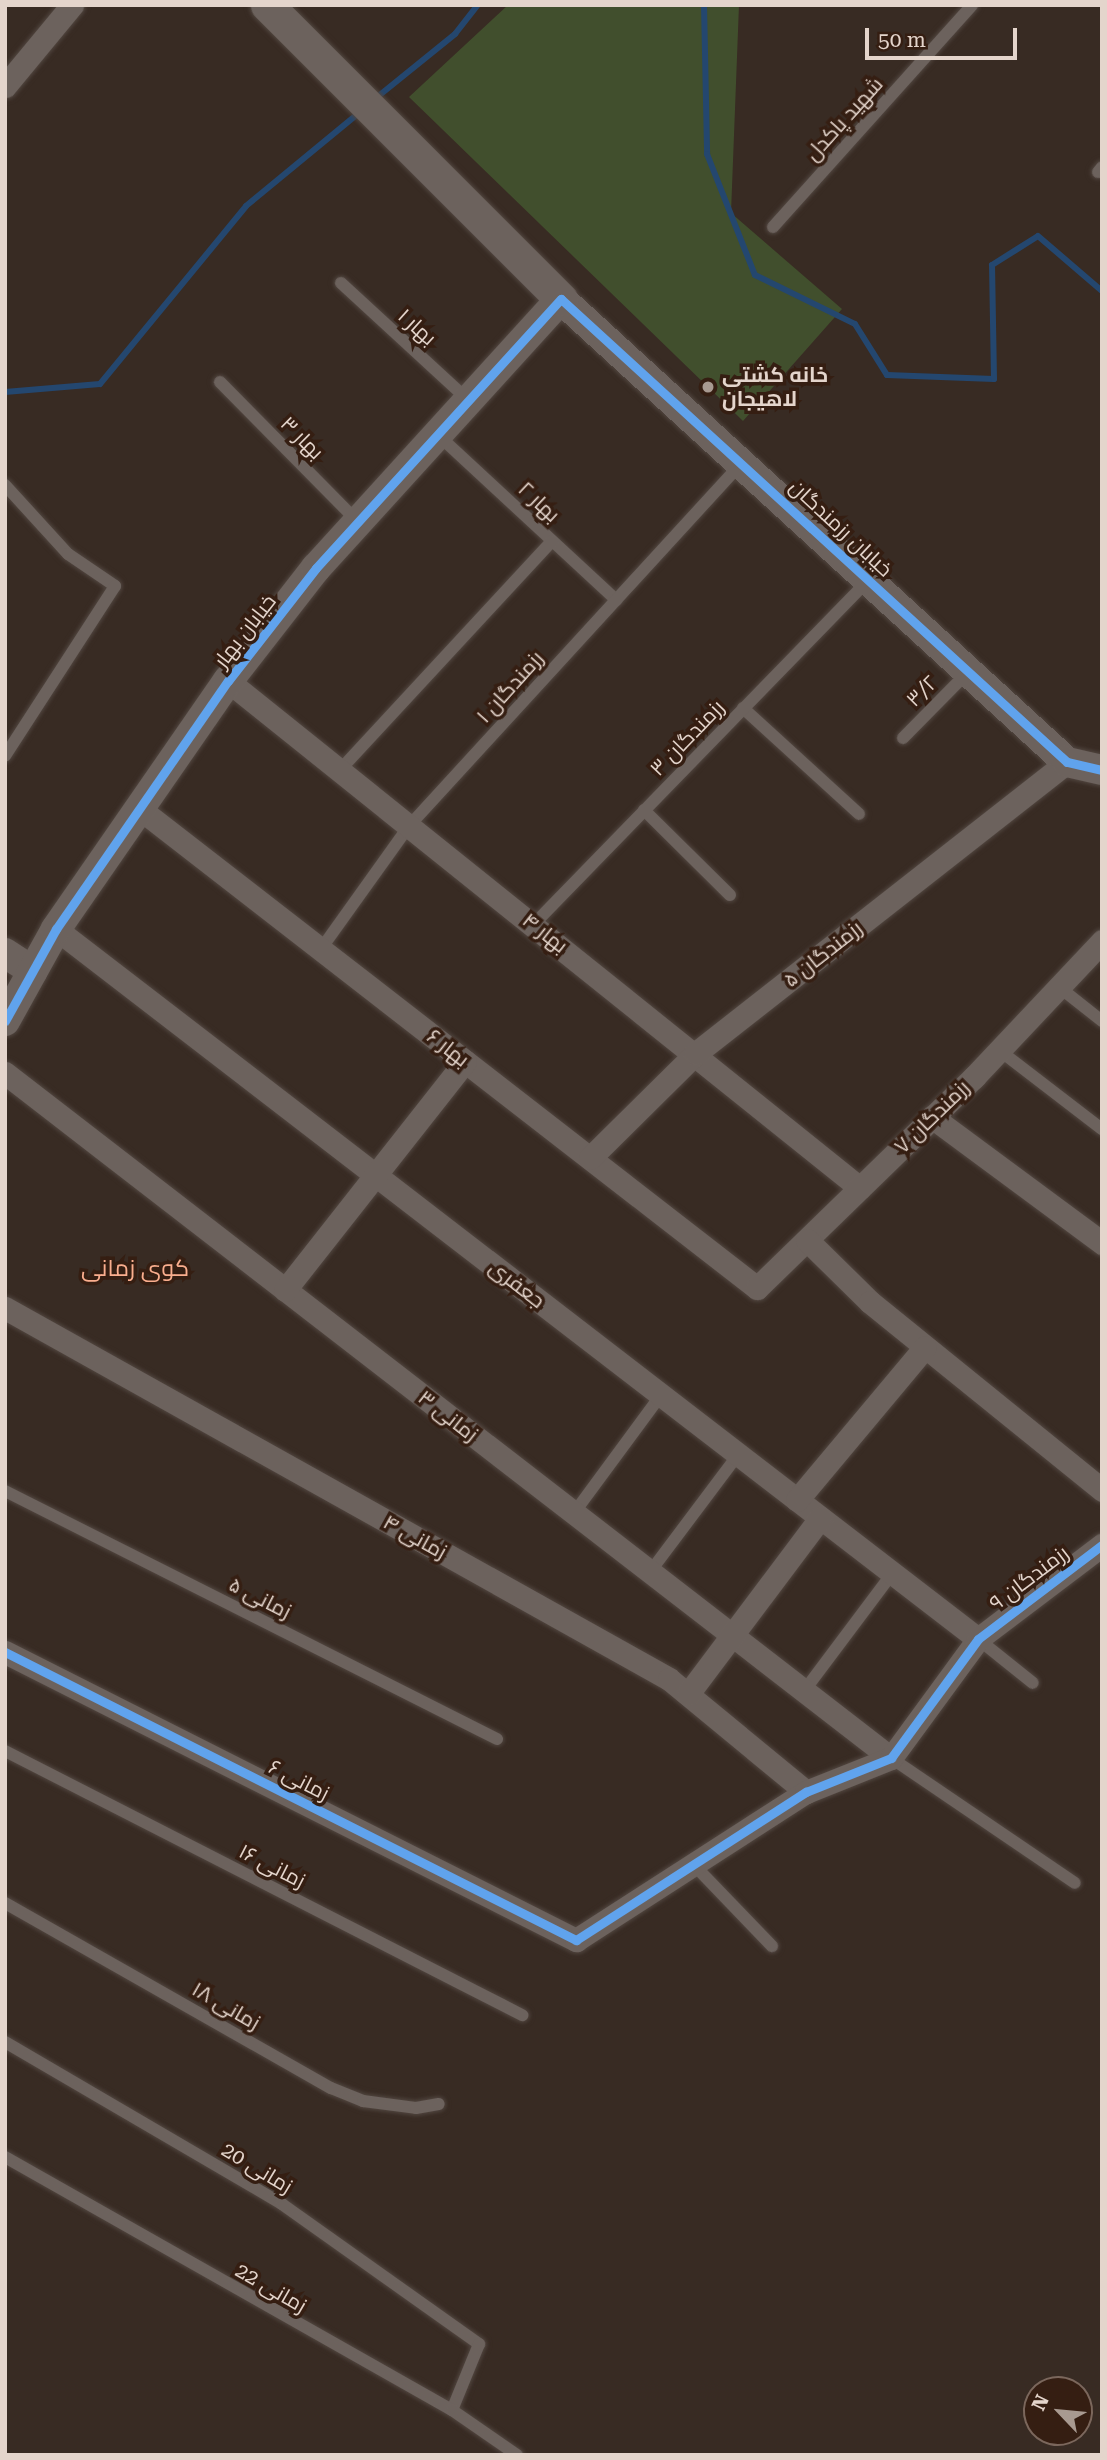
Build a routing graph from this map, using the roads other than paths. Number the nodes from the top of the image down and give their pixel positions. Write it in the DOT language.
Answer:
graph roads {
  1 [pos="72,5"];
  2 [pos="267,5"];
  3 [pos="972,5"];
  4 [pos="5,86"];
  5 [pos="773,227"];
  6 [pos="341,284"];
  7 [pos="561,299"];
  8 [pos="220,382"];
  9 [pos="467,399"];
  10 [pos="435,432"];
  11 [pos="743,462"];
  12 [pos="5,485"];
  13 [pos="357,521"];
  14 [pos="552,541"];
  15 [pos="869,578"];
  16 [pos="616,600"];
  17 [pos="969,671"];
  18 [pos="228,681"];
  19 [pos="743,708"];
  20 [pos="903,738"];
  21 [pos="5,756"];
  22 [pos="1067,762"];
  23 [pos="340,770"];
  24 [pos="1102,770"];
  25 [pos="139,809"];
  26 [pos="644,810"];
  27 [pos="859,814"];
  28 [pos="410,826"];
  29 [pos="730,895"];
  30 [pos="534,924"];
  31 [pos="55,929"];
  32 [pos="1102,942"];
  33 [pos="321,949"];
  34 [pos="5,953"];
  35 [pos="33,971"];
  36 [pos="1059,987"];
  37 [pos="5,1021"];
  38 [pos="1102,1021"];
  39 [pos="999,1050"];
  40 [pos="696,1053"];
  41 [pos="465,1061"];
  42 [pos="5,1073"];
  43 [pos="932,1117"];
  44 [pos="1102,1129"];
  45 [pos="590,1158"];
  46 [pos="374,1174"];
  47 [pos="860,1188"];
  48 [pos="807,1240"];
  49 [pos="1102,1243"];
  50 [pos="757,1288"];
  51 [pos="285,1290"];
  52 [pos="5,1308"];
  53 [pos="925,1347"];
  54 [pos="661,1395"];
  55 [pos="738,1455"];
  56 [pos="1102,1490"];
  57 [pos="5,1491"];
  58 [pos="797,1500"];
  59 [pos="574,1513"];
  60 [pos="821,1518"];
  61 [pos="1102,1545"];
  62 [pos="650,1572"];
  63 [pos="892,1574"];
  64 [pos="733,1636"];
  65 [pos="978,1639"];
  66 [pos="5,1652"];
  67 [pos="1033,1683"];
  68 [pos="804,1691"];
  69 [pos="688,1694"];
  70 [pos="497,1739"];
  71 [pos="5,1751"];
  72 [pos="891,1758"];
  73 [pos="806,1792"];
  74 [pos="693,1864"];
  75 [pos="1075,1883"];
  76 [pos="5,1903"];
  77 [pos="772,1946"];
  78 [pos="522,2015"];
  79 [pos="5,2042"];
  80 [pos="439,2104"];
  81 [pos="5,2157"];
  82 [pos="452,2410"];
  83 [pos="517,2455"];
  1 -- 4 [label="street"];
  2 -- 7 [label="main road, خیابان رزمندگان"];
  3 -- 5 [label="lane, شهید پاکدل"];
  6 -- 9 [label="lane, بهار ۱"];
  7 -- 9 [label="street, خیابان بهار"];
  7 -- 11 [label="street, خیابان رزمندگان"];
  8 -- 13 [label="lane, بهار ۳"];
  9 -- 10 [label="street, خیابان بهار"];
  10 -- 13 [label="street, خیابان بهار"];
  10 -- 14 [label="lane, بهار ۲"];
  11 -- 15 [label="street, خیابان رزمندگان"];
  11 -- 16 [label="lane, رزمندگان ۱"];
  12 -- 21 [label="lane"];
  13 -- 18 [label="street, خیابان بهار"];
  14 -- 16 [label="lane, بهار ۲"];
  14 -- 23 [label="lane"];
  15 -- 17 [label="street, خیابان رزمندگان"];
  15 -- 19 [label="lane, رزمندگان ۳"];
  16 -- 28 [label="lane, رزمندگان ۱"];
  17 -- 20 [label="lane, ۳/۲"];
  17 -- 22 [label="street, خیابان رزمندگان"];
  18 -- 23 [label="street, بهار ۴"];
  18 -- 25 [label="street, خیابان بهار"];
  19 -- 26 [label="lane, رزمندگان ۳"];
  19 -- 27 [label="lane"];
  22 -- 24 [label="street"];
  22 -- 40 [label="street, رزمندگان ۵"];
  23 -- 28 [label="street, بهار ۴"];
  25 -- 31 [label="street, خیابان بهار"];
  25 -- 33 [label="street, بهار ۶"];
  26 -- 29 [label="lane"];
  26 -- 30 [label="lane, رزمندگان ۳"];
  28 -- 30 [label="street, بهار ۴"];
  28 -- 33 [label="lane, رزمندگان ۱"];
  30 -- 40 [label="street, بهار ۴"];
  31 -- 35 [label="street, خیابان بهار"];
  31 -- 46 [label="street, جعفری"];
  32 -- 36 [label="street, رزمندگان ۷"];
  33 -- 41 [label="street, بهار ۶"];
  34 -- 35 [label="street"];
  35 -- 37 [label="street, خیابان بهار"];
  36 -- 38 [label="lane"];
  36 -- 39 [label="street, رزمندگان ۷"];
  39 -- 43 [label="street, رزمندگان ۷"];
  39 -- 44 [label="lane"];
  40 -- 45 [label="street, رزمندگان ۵"];
  40 -- 47 [label="street, بهار ۴"];
  41 -- 45 [label="street, بهار ۶"];
  41 -- 46 [label="street"];
  42 -- 51 [label="street, زمانی ۳"];
  43 -- 47 [label="street, رزمندگان ۷"];
  43 -- 49 [label="street"];
  45 -- 50 [label="street, بهار ۶"];
  46 -- 51 [label="street"];
  46 -- 54 [label="street, جعفری"];
  47 -- 48 [label="street, رزمندگان ۷"];
  48 -- 50 [label="street, رزمندگان ۷"];
  48 -- 53 [label="street"];
  51 -- 59 [label="street, زمانی ۳"];
  52 -- 69 [label="street, زمانی ۴"];
  53 -- 56 [label="street"];
  53 -- 58 [label="street"];
  54 -- 55 [label="street, جعفری"];
  54 -- 59 [label="lane"];
  55 -- 58 [label="street, جعفری"];
  55 -- 62 [label="lane"];
  57 -- 70 [label="lane, زمانی ۵"];
  58 -- 60 [label="street, جعفری"];
  59 -- 62 [label="street, زمانی ۳"];
  60 -- 63 [label="street, جعفری"];
  60 -- 64 [label="street"];
  61 -- 65 [label="street, رزمندگان ۹"];
  62 -- 64 [label="street, زمانی ۳"];
  63 -- 65 [label="street, جعفری"];
  63 -- 68 [label="lane"];
  64 -- 68 [label="street, زمانی ۳"];
  64 -- 69 [label="street"];
  65 -- 67 [label="lane"];
  65 -- 72 [label="street, رزمندگان ۹"];
  66 -- 74 [label="street, زمانی ۶"];
  68 -- 72 [label="street, زمانی ۳"];
  69 -- 73 [label="street, زمانی ۴"];
  71 -- 78 [label="lane, زمانی ۱۶"];
  72 -- 73 [label="street"];
  72 -- 75 [label="lane"];
  73 -- 74 [label="street"];
  74 -- 77 [label="lane"];
  76 -- 80 [label="lane, زمانی ۱۸"];
  79 -- 82 [label="lane, زمانی 20"];
  81 -- 82 [label="lane, زمانی 22"];
  82 -- 83 [label="lane, زمانی 22"];
}
